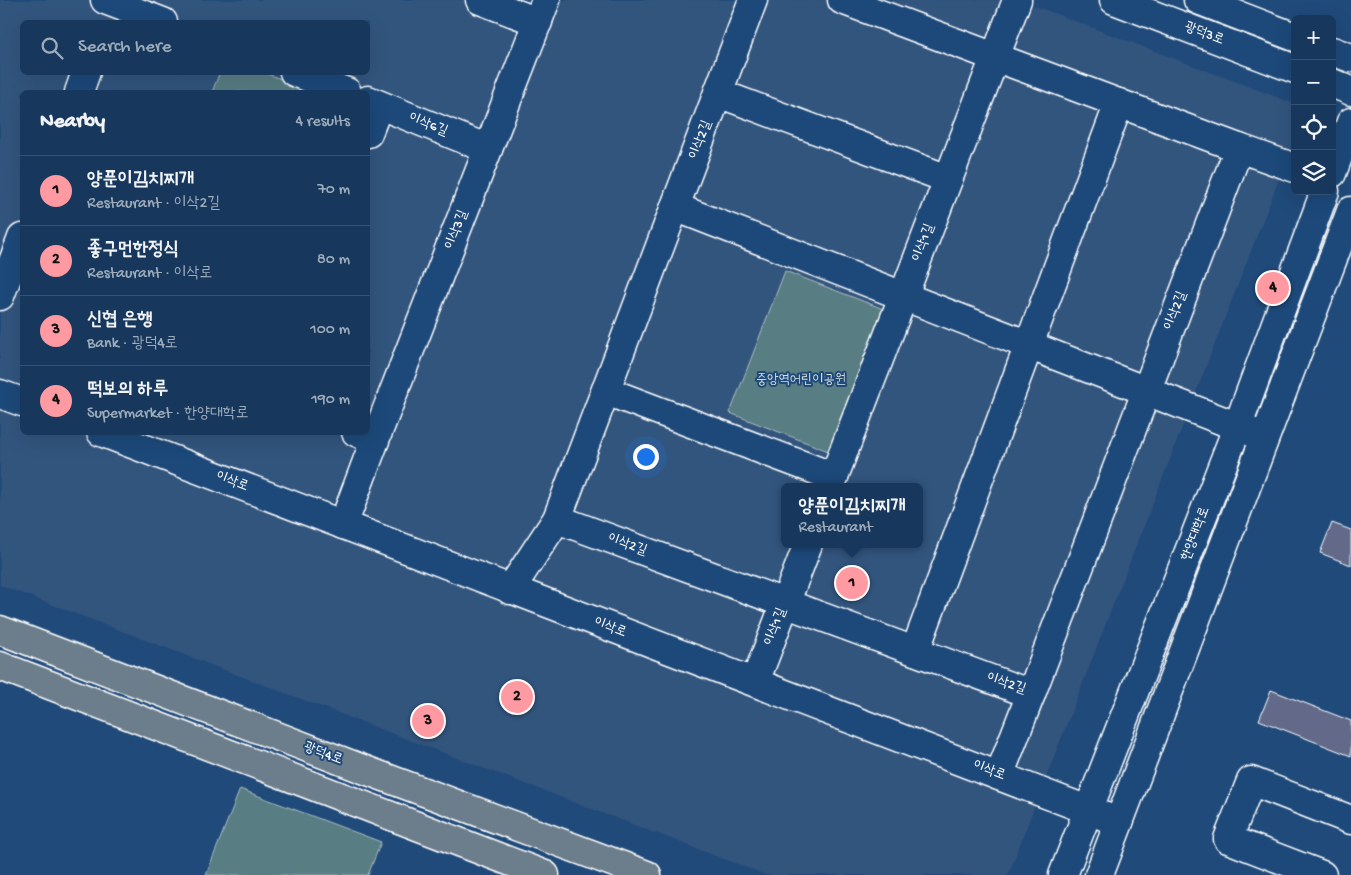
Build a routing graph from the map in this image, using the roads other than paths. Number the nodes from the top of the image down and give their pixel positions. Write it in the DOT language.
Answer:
graph roads {
  1 [pos="480,0"];
  2 [pos="753,0"];
  3 [pos="842,0"];
  4 [pos="1017,0"];
  5 [pos="1114,0"];
  6 [pos="1198,0"];
  7 [pos="109,6"];
  8 [pos="542,11"];
  9 [pos="156,20"];
  10 [pos="1291,35"];
  11 [pos="1336,52"];
  12 [pos="994,57"];
  13 [pos="1351,58"];
  14 [pos="1291,67"];
  15 [pos="85,75"];
  16 [pos="302,75"];
  17 [pos="1336,85"];
  18 [pos="79,90"];
  19 [pos="342,90"];
  20 [pos="1351,91"];
  21 [pos="718,93"];
  22 [pos="373,103"];
  23 [pos="1119,103"];
  24 [pos="370,121"];
  25 [pos="1351,122"];
  26 [pos="1239,148"];
  27 [pos="488,149"];
  28 [pos="1336,162"];
  29 [pos="1291,167"];
  30 [pos="948,179"];
  31 [pos="1324,195"];
  32 [pos="675,207"];
  33 [pos="1351,211"];
  34 [pos="20,243"];
  35 [pos="0,296"];
  36 [pos="904,297"];
  37 [pos="20,304"];
  38 [pos="1028,344"];
  39 [pos="606,391"];
  40 [pos="1146,391"];
  41 [pos="0,394"];
  42 [pos="20,401"];
  43 [pos="370,427"];
  44 [pos="1237,428"];
  45 [pos="109,435"];
  46 [pos="366,436"];
  47 [pos="1264,437"];
  48 [pos="832,482"];
  49 [pos="557,519"];
  50 [pos="343,525"];
  51 [pos="806,548"];
  52 [pos="510,590"];
  53 [pos="785,603"];
  54 [pos="0,630"];
  55 [pos="915,651"];
  56 [pos="0,666"];
  57 [pos="755,682"];
  58 [pos="1031,694"];
  59 [pos="999,776"];
  60 [pos="1088,809"];
  61 [pos="1351,820"];
  62 [pos="1119,822"];
  63 [pos="545,875"];
  64 [pos="647,875"];
  65 [pos="1063,875"];
  66 [pos="1099,875"];
  67 [pos="1322,875"];
  1 -- 8 [label="street"];
  2 -- 21 [label="street, 이삭2길"];
  3 -- 12 [label="street"];
  4 -- 12 [label="street, 이삭1길"];
  5 -- 14 [label="street, 광덕3로"];
  6 -- 10 [label="street"];
  7 -- 9 [label="street"];
  8 -- 27 [label="street, 이삭3길"];
  11 -- 13 [label="street"];
  12 -- 23 [label="street"];
  12 -- 30 [label="street, 이삭1길"];
  15 -- 18 [label="street"];
  16 -- 19 [label="street"];
  17 -- 20 [label="street"];
  21 -- 30 [label="street"];
  21 -- 32 [label="street, 이삭2길"];
  22 -- 24 [label="street"];
  22 -- 27 [label="street, 이삭6길"];
  23 -- 26 [label="street"];
  23 -- 38 [label="street"];
  25 -- 28 [label="street"];
  26 -- 29 [label="street"];
  26 -- 40 [label="street, 이삭2길"];
  27 -- 43 [label="street, 이삭3길"];
  30 -- 36 [label="street, 이삭1길"];
  31 -- 44 [label="street, 한양대학로"];
  32 -- 36 [label="street"];
  32 -- 39 [label="street, 이삭2길"];
  33 -- 47 [label="street"];
  34 -- 35 [label="street"];
  35 -- 37 [label="street"];
  36 -- 38 [label="street"];
  36 -- 48 [label="street, 이삭1길"];
  38 -- 40 [label="street"];
  38 -- 55 [label="street"];
  39 -- 48 [label="street"];
  39 -- 49 [label="street, 이삭2길"];
  40 -- 44 [label="street"];
  40 -- 58 [label="street, 이삭2길"];
  41 -- 42 [label="street"];
  44 -- 47 [label="street"];
  44 -- 60 [label="street, 한양대학로"];
  45 -- 50 [label="street, 이삭로"];
  46 -- 50 [label="street, 이삭3길"];
  47 -- 62 [label="street"];
  49 -- 52 [label="street"];
  49 -- 53 [label="street, 이삭2길"];
  50 -- 52 [label="street, 이삭로"];
  51 -- 53 [label="street, 이삭1길"];
  52 -- 57 [label="street, 이삭로"];
  53 -- 55 [label="street, 이삭2길"];
  53 -- 57 [label="street, 이삭1길"];
  54 -- 64 [label="main road, 광덕4로"];
  55 -- 58 [label="street, 이삭2길"];
  56 -- 63 [label="main road"];
  57 -- 59 [label="street, 이삭로"];
  58 -- 59 [label="street"];
  59 -- 60 [label="street, 이삭로"];
  60 -- 62 [label="street, 이삭로"];
  60 -- 65 [label="street, 한양대학로"];
  61 -- 67 [label="street"];
  62 -- 66 [label="street"];
}
